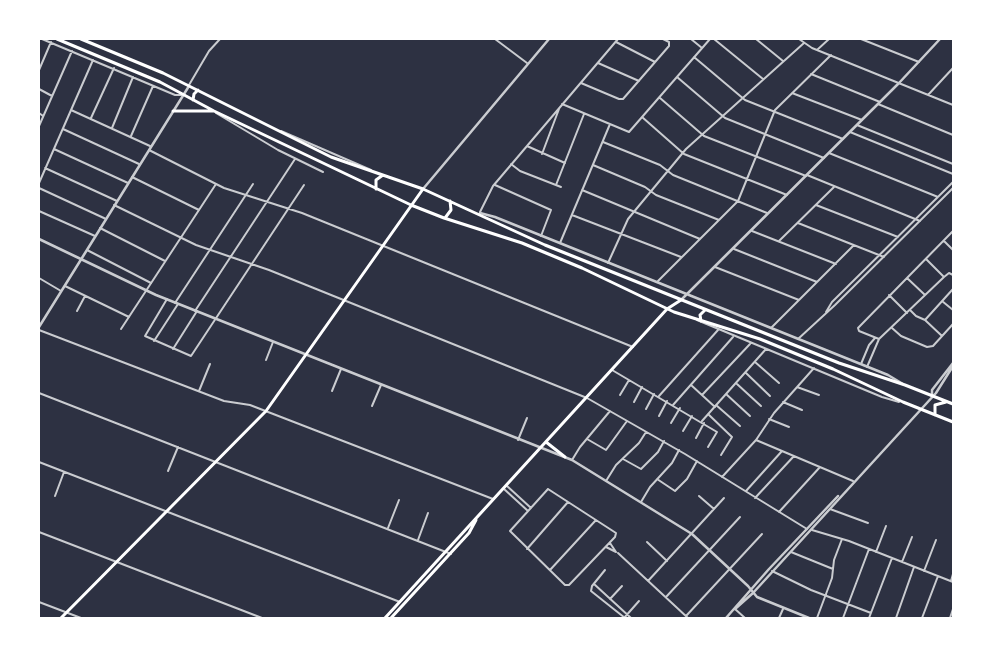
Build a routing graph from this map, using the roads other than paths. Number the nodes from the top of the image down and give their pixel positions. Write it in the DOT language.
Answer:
graph roads {
  1 [pos="42,39"];
  2 [pos="57,39"];
  3 [pos="82,39"];
  4 [pos="220,39"];
  5 [pos="495,39"];
  6 [pos="547,39"];
  7 [pos="618,39"];
  8 [pos="663,39"];
  9 [pos="691,39"];
  10 [pos="710,39"];
  11 [pos="714,39"];
  12 [pos="756,39"];
  13 [pos="799,39"];
  14 [pos="830,39"];
  15 [pos="861,39"];
  16 [pos="940,39"];
  17 [pos="51,42"];
  18 [pos="616,42"];
  19 [pos="804,43"];
  20 [pos="81,48"];
  21 [pos="702,48"];
  22 [pos="817,50"];
  23 [pos="72,51"];
  24 [pos="831,55"];
  25 [pos="694,57"];
  26 [pos="93,60"];
  27 [pos="783,61"];
  28 [pos="656,62"];
  29 [pos="919,62"];
  30 [pos="527,63"];
  31 [pos="598,63"];
  32 [pos="114,68"];
  33 [pos="953,68"];
  34 [pos="39,70"];
  35 [pos="811,74"];
  36 [pos="948,74"];
  37 [pos="133,76"];
  38 [pos="953,76"];
  39 [pos="677,77"];
  40 [pos="763,79"];
  41 [pos="639,81"];
  42 [pos="581,83"];
  43 [pos="899,83"];
  44 [pos="153,85"];
  45 [pos="190,85"];
  46 [pos="39,89"];
  47 [pos="198,90"];
  48 [pos="792,93"];
  49 [pos="183,95"];
  50 [pos="928,95"];
  51 [pos="52,96"];
  52 [pos="660,97"];
  53 [pos="742,98"];
  54 [pos="193,100"];
  55 [pos="879,103"];
  56 [pos="953,105"];
  57 [pos="561,106"];
  58 [pos="71,110"];
  59 [pos="173,111"];
  60 [pos="214,111"];
  61 [pos="774,112"];
  62 [pos="39,113"];
  63 [pos="584,114"];
  64 [pos="44,116"];
  65 [pos="722,116"];
  66 [pos="642,117"];
  67 [pos="91,118"];
  68 [pos="862,120"];
  69 [pos="610,124"];
  70 [pos="39,126"];
  71 [pos="856,126"];
  72 [pos="112,128"];
  73 [pos="62,129"];
  74 [pos="850,132"];
  75 [pos="702,134"];
  76 [pos="765,134"];
  77 [pos="953,135"];
  78 [pos="131,136"];
  79 [pos="843,139"];
  80 [pos="603,142"];
  81 [pos="150,146"];
  82 [pos="527,146"];
  83 [pos="54,149"];
  84 [pos="148,150"];
  85 [pos="683,153"];
  86 [pos="829,153"];
  87 [pos="542,154"];
  88 [pos="756,157"];
  89 [pos="824,158"];
  90 [pos="295,159"];
  91 [pos="565,162"];
  92 [pos="139,164"];
  93 [pos="511,164"];
  94 [pos="953,164"];
  95 [pos="593,166"];
  96 [pos="46,168"];
  97 [pos="668,171"];
  98 [pos="323,172"];
  99 [pos="953,174"];
  100 [pos="383,175"];
  101 [pos="806,176"];
  102 [pos="132,177"];
  103 [pos="747,179"];
  104 [pos="953,182"];
  105 [pos="39,183"];
  106 [pos="128,183"];
  107 [pos="216,184"];
  108 [pos="253,184"];
  109 [pos="494,184"];
  110 [pos="304,185"];
  111 [pos="556,185"];
  112 [pos="835,186"];
  113 [pos="561,187"];
  114 [pos="39,188"];
  115 [pos="953,188"];
  116 [pos="376,189"];
  117 [pos="423,189"];
  118 [pos="582,190"];
  119 [pos="651,191"];
  120 [pos="246,195"];
  121 [pos="787,195"];
  122 [pos="938,197"];
  123 [pos="117,201"];
  124 [pos="450,201"];
  125 [pos="738,201"];
  126 [pos="267,202"];
  127 [pos="816,204"];
  128 [pos="114,205"];
  129 [pos="411,205"];
  130 [pos="288,209"];
  131 [pos="199,210"];
  132 [pos="39,211"];
  133 [pos="634,212"];
  134 [pos="769,213"];
  135 [pos="480,214"];
  136 [pos="572,215"];
  137 [pos="444,218"];
  138 [pos="106,219"];
  139 [pos="916,219"];
  140 [pos="719,220"];
  141 [pos="920,221"];
  142 [pos="798,223"];
  143 [pos="100,228"];
  144 [pos="752,230"];
  145 [pos="953,231"];
  146 [pos="620,234"];
  147 [pos="95,236"];
  148 [pos="541,236"];
  149 [pos="898,237"];
  150 [pos="181,238"];
  151 [pos="39,239"];
  152 [pos="700,239"];
  153 [pos="944,241"];
  154 [pos="779,242"];
  155 [pos="560,243"];
  156 [pos="854,245"];
  157 [pos="383,246"];
  158 [pos="733,248"];
  159 [pos="86,250"];
  160 [pos="210,250"];
  161 [pos="953,250"];
  162 [pos="880,255"];
  163 [pos="231,257"];
  164 [pos="884,257"];
  165 [pos="82,258"];
  166 [pos="682,258"];
  167 [pos="926,259"];
  168 [pos="165,261"];
  169 [pos="608,263"];
  170 [pos="252,264"];
  171 [pos="836,264"];
  172 [pos="715,266"];
  173 [pos="953,275"];
  174 [pos="944,276"];
  175 [pos="39,278"];
  176 [pos="907,278"];
  177 [pos="657,282"];
  178 [pos="818,282"];
  179 [pos="151,283"];
  180 [pos="65,286"];
  181 [pos="953,289"];
  182 [pos="146,290"];
  183 [pos="62,291"];
  184 [pos="687,294"];
  185 [pos="889,295"];
  186 [pos="925,295"];
  187 [pos="85,296"];
  188 [pos="167,300"];
  189 [pos="344,300"];
  190 [pos="681,300"];
  191 [pos="799,300"];
  192 [pos="942,301"];
  193 [pos="176,303"];
  194 [pos="667,309"];
  195 [pos="705,310"];
  196 [pos="953,310"];
  197 [pos="78,311"];
  198 [pos="196,311"];
  199 [pos="826,312"];
  200 [pos="908,312"];
  201 [pos="129,317"];
  202 [pos="216,319"];
  203 [pos="695,319"];
  204 [pos="925,320"];
  205 [pos="701,321"];
  206 [pos="953,324"];
  207 [pos="39,328"];
  208 [pos="771,328"];
  209 [pos="892,328"];
  210 [pos="121,329"];
  211 [pos="718,330"];
  212 [pos="734,336"];
  213 [pos="942,336"];
  214 [pos="875,338"];
  215 [pos="798,339"];
  216 [pos="878,339"];
  217 [pos="154,341"];
  218 [pos="274,342"];
  219 [pos="751,343"];
  220 [pos="633,347"];
  221 [pos="173,349"];
  222 [pos="766,349"];
  223 [pos="306,355"];
  224 [pos="266,360"];
  225 [pos="755,362"];
  226 [pos="210,364"];
  227 [pos="861,364"];
  228 [pos="953,365"];
  229 [pos="867,367"];
  230 [pos="814,368"];
  231 [pos="341,369"];
  232 [pos="612,370"];
  233 [pos="746,373"];
  234 [pos="629,380"];
  235 [pos="736,383"];
  236 [pos="779,383"];
  237 [pos="381,385"];
  238 [pos="691,385"];
  239 [pos="905,385"];
  240 [pos="642,387"];
  241 [pos="797,387"];
  242 [pos="199,391"];
  243 [pos="332,391"];
  244 [pos="39,393"];
  245 [pos="654,394"];
  246 [pos="726,394"];
  247 [pos="932,394"];
  248 [pos="620,395"];
  249 [pos="702,395"];
  250 [pos="819,395"];
  251 [pos="659,396"];
  252 [pos="770,396"];
  253 [pos="587,398"];
  254 [pos="667,401"];
  255 [pos="634,402"];
  256 [pos="783,402"];
  257 [pos="903,402"];
  258 [pos="953,403"];
  259 [pos="673,405"];
  260 [pos="372,406"];
  261 [pos="716,406"];
  262 [pos="761,406"];
  263 [pos="680,408"];
  264 [pos="646,409"];
  265 [pos="919,409"];
  266 [pos="802,410"];
  267 [pos="266,411"];
  268 [pos="610,411"];
  269 [pos="708,414"];
  270 [pos="659,416"];
  271 [pos="692,416"];
  272 [pos="750,416"];
  273 [pos="935,416"];
  274 [pos="528,418"];
  275 [pos="769,419"];
  276 [pos="627,421"];
  277 [pos="703,422"];
  278 [pos="672,423"];
  279 [pos="953,423"];
  280 [pos="740,426"];
  281 [pos="789,427"];
  282 [pos="683,431"];
  283 [pos="646,432"];
  284 [pos="696,438"];
  285 [pos="587,439"];
  286 [pos="518,440"];
  287 [pos="756,440"];
  288 [pos="546,442"];
  289 [pos="664,442"];
  290 [pos="178,446"];
  291 [pos="708,447"];
  292 [pos="540,449"];
  293 [pos="679,450"];
  294 [pos="782,451"];
  295 [pos="721,454"];
  296 [pos="794,456"];
  297 [pos="565,457"];
  298 [pos="623,459"];
  299 [pos="572,460"];
  300 [pos="216,461"];
  301 [pos="697,461"];
  302 [pos="39,462"];
  303 [pos="820,467"];
  304 [pos="168,471"];
  305 [pos="64,472"];
  306 [pos="722,477"];
  307 [pos="657,480"];
  308 [pos="606,481"];
  309 [pos="853,481"];
  310 [pos="505,488"];
  311 [pos="746,492"];
  312 [pos="55,496"];
  313 [pos="699,496"];
  314 [pos="839,496"];
  315 [pos="724,498"];
  316 [pos="755,498"];
  317 [pos="495,499"];
  318 [pos="399,500"];
  319 [pos="568,502"];
  320 [pos="642,502"];
  321 [pos="531,508"];
  322 [pos="714,509"];
  323 [pos="830,509"];
  324 [pos="528,511"];
  325 [pos="166,512"];
  326 [pos="428,512"];
  327 [pos="779,512"];
  328 [pos="740,517"];
  329 [pos="596,519"];
  330 [pos="476,520"];
  331 [pos="868,523"];
  332 [pos="886,526"];
  333 [pos="388,528"];
  334 [pos="806,529"];
  335 [pos="811,530"];
  336 [pos="39,532"];
  337 [pos="692,534"];
  338 [pos="762,534"];
  339 [pos="912,536"];
  340 [pos="842,539"];
  341 [pos="418,540"];
  342 [pos="936,540"];
  343 [pos="610,542"];
  344 [pos="647,542"];
  345 [pos="606,547"];
  346 [pos="528,548"];
  347 [pos="869,549"];
  348 [pos="446,550"];
  349 [pos="710,550"];
  350 [pos="791,552"];
  351 [pos="876,552"];
  352 [pos="618,553"];
  353 [pos="451,554"];
  354 [pos="892,558"];
  355 [pos="667,561"];
  356 [pos="116,562"];
  357 [pos="902,562"];
  358 [pos="914,567"];
  359 [pos="729,569"];
  360 [pos="833,569"];
  361 [pos="550,570"];
  362 [pos="605,570"];
  363 [pos="772,571"];
  364 [pos="924,571"];
  365 [pos="953,574"];
  366 [pos="938,576"];
  367 [pos="648,581"];
  368 [pos="952,582"];
  369 [pos="594,584"];
  370 [pos="622,586"];
  371 [pos="750,589"];
  372 [pos="753,593"];
  373 [pos="825,596"];
  374 [pos="666,597"];
  375 [pos="610,599"];
  376 [pos="639,601"];
  377 [pos="39,602"];
  378 [pos="400,602"];
  379 [pos="848,604"];
  380 [pos="404,605"];
  381 [pos="783,608"];
  382 [pos="735,609"];
  383 [pos="953,610"];
  384 [pos="67,613"];
  385 [pos="871,613"];
  386 [pos="627,614"];
  387 [pos="687,617"];
  388 [pos="61,618"];
  389 [pos="82,618"];
  390 [pos="262,618"];
  391 [pos="385,618"];
  392 [pos="391,618"];
  393 [pos="625,618"];
  394 [pos="631,618"];
  395 [pos="726,618"];
  396 [pos="745,618"];
  397 [pos="779,618"];
  398 [pos="807,618"];
  399 [pos="817,618"];
  400 [pos="843,618"];
  401 [pos="869,618"];
  402 [pos="896,618"];
  403 [pos="922,618"];
  404 [pos="950,618"];
  1 -- 17 [label="street"];
  2 -- 20 [label="main road"];
  3 -- 20 [label="main road"];
  3 -- 45 [label="main road"];
  4 -- 45 [label="street"];
  5 -- 30 [label="street"];
  6 -- 30 [label="street"];
  7 -- 18 [label="street"];
  8 -- 28 [label="street"];
  9 -- 21 [label="street"];
  10 -- 21 [label="street"];
  11 -- 40 [label="street"];
  12 -- 27 [label="street"];
  13 -- 19 [label="street"];
  14 -- 22 [label="street"];
  15 -- 29 [label="street"];
  16 -- 29 [label="street"];
  17 -- 23 [label="street"];
  17 -- 34 [label="street"];
  18 -- 28 [label="street"];
  18 -- 31 [label="street"];
  19 -- 22 [label="street"];
  19 -- 27 [label="street"];
  20 -- 49 [label="main road"];
  21 -- 25 [label="street"];
  22 -- 24 [label="street"];
  23 -- 26 [label="street"];
  23 -- 51 [label="street"];
  24 -- 35 [label="street"];
  24 -- 43 [label="street"];
  25 -- 39 [label="street"];
  25 -- 53 [label="street"];
  26 -- 32 [label="street"];
  26 -- 58 [label="street"];
  27 -- 40 [label="street"];
  28 -- 41 [label="street"];
  29 -- 43 [label="street"];
  30 -- 117 [label="street"];
  31 -- 41 [label="street"];
  31 -- 42 [label="street"];
  32 -- 37 [label="street"];
  32 -- 67 [label="street"];
  33 -- 36 [label="street"];
  35 -- 48 [label="street"];
  35 -- 55 [label="street"];
  36 -- 38 [label="street"];
  36 -- 50 [label="street"];
  37 -- 44 [label="street"];
  37 -- 72 [label="street"];
  39 -- 52 [label="street"];
  39 -- 65 [label="street"];
  40 -- 53 [label="street"];
  41 -- 42 [label="street"];
  42 -- 57 [label="street"];
  43 -- 50 [label="street"];
  43 -- 55 [label="street"];
  44 -- 49 [label="street"];
  44 -- 78 [label="street"];
  45 -- 47 [label="main road"];
  45 -- 49 [label="street"];
  46 -- 51 [label="street"];
  47 -- 54 [label="main road"];
  47 -- 100 [label="main road"];
  48 -- 61 [label="street"];
  48 -- 68 [label="street"];
  49 -- 54 [label="main road"];
  49 -- 59 [label="street"];
  50 -- 56 [label="street"];
  51 -- 64 [label="street"];
  52 -- 66 [label="street"];
  52 -- 75 [label="street"];
  53 -- 61 [label="street"];
  53 -- 65 [label="street"];
  54 -- 60 [label="main road"];
  55 -- 68 [label="street"];
  55 -- 77 [label="street"];
  57 -- 63 [label="street"];
  57 -- 82 [label="street"];
  57 -- 87 [label="street"];
  58 -- 67 [label="street"];
  58 -- 73 [label="street"];
  59 -- 60 [label="main road"];
  59 -- 81 [label="street"];
  60 -- 90 [label="street"];
  60 -- 116 [label="main road"];
  61 -- 76 [label="street"];
  61 -- 79 [label="street"];
  62 -- 64 [label="street"];
  63 -- 69 [label="street"];
  63 -- 91 [label="street"];
  64 -- 70 [label="street"];
  65 -- 75 [label="street"];
  65 -- 76 [label="street"];
  66 -- 69 [label="street"];
  66 -- 85 [label="street"];
  67 -- 72 [label="street"];
  68 -- 71 [label="street"];
  69 -- 80 [label="street"];
  71 -- 74 [label="street"];
  71 -- 94 [label="street"];
  72 -- 78 [label="street"];
  73 -- 83 [label="street"];
  73 -- 92 [label="street"];
  74 -- 79 [label="street"];
  74 -- 99 [label="street"];
  75 -- 85 [label="street"];
  75 -- 88 [label="street"];
  76 -- 88 [label="street"];
  76 -- 89 [label="street"];
  78 -- 81 [label="street"];
  79 -- 86 [label="street"];
  80 -- 95 [label="street"];
  80 -- 97 [label="street"];
  81 -- 84 [label="street"];
  82 -- 87 [label="street"];
  82 -- 93 [label="street"];
  83 -- 96 [label="street"];
  83 -- 106 [label="street"];
  84 -- 92 [label="street"];
  84 -- 107 [label="street"];
  85 -- 97 [label="street"];
  85 -- 103 [label="street"];
  86 -- 89 [label="street"];
  86 -- 122 [label="street"];
  87 -- 91 [label="street"];
  88 -- 101 [label="street"];
  88 -- 103 [label="street"];
  89 -- 101 [label="street"];
  90 -- 98 [label="street"];
  90 -- 126 [label="street"];
  91 -- 111 [label="street"];
  92 -- 102 [label="street"];
  93 -- 109 [label="street"];
  93 -- 111 [label="street"];
  95 -- 118 [label="street"];
  95 -- 119 [label="street"];
  96 -- 105 [label="street"];
  96 -- 123 [label="street"];
  97 -- 119 [label="street"];
  97 -- 125 [label="street"];
  100 -- 116 [label="main road"];
  100 -- 117 [label="main road"];
  101 -- 112 [label="street"];
  101 -- 121 [label="street"];
  102 -- 106 [label="street"];
  102 -- 131 [label="street"];
  103 -- 121 [label="street"];
  103 -- 125 [label="street"];
  104 -- 122 [label="street"];
  106 -- 123 [label="street"];
  107 -- 120 [label="street"];
  107 -- 131 [label="street"];
  108 -- 120 [label="street"];
  109 -- 135 [label="street"];
  109 -- 148 [label="street"];
  110 -- 130 [label="street"];
  111 -- 113 [label="street"];
  112 -- 127 [label="street"];
  112 -- 139 [label="street"];
  114 -- 138 [label="street"];
  115 -- 141 [label="street"];
  116 -- 129 [label="main road"];
  117 -- 124 [label="main road"];
  117 -- 129 [label="main road"];
  118 -- 133 [label="street"];
  118 -- 136 [label="street"];
  119 -- 133 [label="street"];
  119 -- 140 [label="street"];
  120 -- 126 [label="street"];
  120 -- 160 [label="street"];
  121 -- 134 [label="street"];
  122 -- 139 [label="street"];
  123 -- 128 [label="street"];
  124 -- 135 [label="main road"];
  124 -- 137 [label="main road"];
  125 -- 134 [label="street"];
  125 -- 140 [label="street"];
  126 -- 130 [label="street"];
  126 -- 163 [label="street"];
  127 -- 142 [label="street"];
  127 -- 149 [label="street"];
  128 -- 138 [label="street"];
  128 -- 150 [label="street"];
  129 -- 137 [label="main road"];
  129 -- 157 [label="main road"];
  130 -- 157 [label="street"];
  130 -- 170 [label="street"];
  131 -- 150 [label="street"];
  132 -- 147 [label="street"];
  133 -- 146 [label="street"];
  133 -- 152 [label="street"];
  134 -- 144 [label="street"];
  135 -- 148 [label="street"];
  135 -- 190 [label="main road"];
  136 -- 146 [label="street"];
  136 -- 155 [label="street"];
  137 -- 194 [label="main road"];
  138 -- 143 [label="street"];
  139 -- 141 [label="street"];
  139 -- 149 [label="street"];
  140 -- 152 [label="street"];
  141 -- 164 [label="street"];
  142 -- 154 [label="street"];
  142 -- 156 [label="street"];
  143 -- 147 [label="street"];
  143 -- 168 [label="street"];
  144 -- 154 [label="street"];
  144 -- 158 [label="street"];
  145 -- 153 [label="street"];
  146 -- 166 [label="street"];
  146 -- 169 [label="street"];
  147 -- 159 [label="street"];
  148 -- 155 [label="street"];
  149 -- 162 [label="street"];
  150 -- 160 [label="street"];
  150 -- 168 [label="street"];
  151 -- 165 [label="street"];
  152 -- 166 [label="street"];
  153 -- 161 [label="street"];
  153 -- 167 [label="street"];
  154 -- 171 [label="street"];
  155 -- 169 [label="street"];
  156 -- 162 [label="street"];
  156 -- 171 [label="street"];
  157 -- 189 [label="main road"];
  157 -- 220 [label="street"];
  158 -- 172 [label="street"];
  158 -- 178 [label="street"];
  159 -- 165 [label="street"];
  159 -- 179 [label="street"];
  160 -- 163 [label="street"];
  160 -- 193 [label="street"];
  162 -- 164 [label="street"];
  162 -- 199 [label="street"];
  163 -- 170 [label="street"];
  163 -- 198 [label="street"];
  164 -- 199 [label="street"];
  165 -- 180 [label="street"];
  165 -- 182 [label="street"];
  166 -- 177 [label="street"];
  167 -- 174 [label="street"];
  167 -- 176 [label="street"];
  168 -- 179 [label="street"];
  169 -- 177 [label="street"];
  170 -- 189 [label="street"];
  170 -- 202 [label="street"];
  171 -- 178 [label="street"];
  172 -- 184 [label="street"];
  172 -- 191 [label="street"];
  173 -- 174 [label="street"];
  174 -- 186 [label="street"];
  175 -- 183 [label="street"];
  176 -- 185 [label="street"];
  176 -- 186 [label="street"];
  177 -- 184 [label="street"];
  178 -- 191 [label="street"];
  179 -- 182 [label="street"];
  180 -- 183 [label="street"];
  180 -- 187 [label="street"];
  181 -- 192 [label="street"];
  182 -- 188 [label="street"];
  182 -- 201 [label="street"];
  183 -- 207 [label="street"];
  184 -- 190 [label="street"];
  184 -- 208 [label="street"];
  185 -- 200 [label="street"];
  185 -- 214 [label="street"];
  186 -- 200 [label="street"];
  187 -- 197 [label="street"];
  187 -- 201 [label="street"];
  188 -- 193 [label="street"];
  188 -- 217 [label="street"];
  189 -- 223 [label="main road"];
  189 -- 253 [label="street"];
  190 -- 194 [label="main road"];
  190 -- 195 [label="main road"];
  191 -- 208 [label="street"];
  192 -- 196 [label="street"];
  192 -- 204 [label="street"];
  193 -- 198 [label="street"];
  193 -- 217 [label="street"];
  194 -- 203 [label="main road"];
  194 -- 220 [label="main road"];
  195 -- 205 [label="main road"];
  195 -- 239 [label="main road"];
  198 -- 202 [label="street"];
  198 -- 221 [label="street"];
  199 -- 215 [label="street"];
  200 -- 204 [label="street"];
  200 -- 209 [label="street"];
  201 -- 210 [label="street"];
  202 -- 218 [label="street"];
  202 -- 221 [label="street"];
  203 -- 205 [label="main road"];
  203 -- 211 [label="street"];
  204 -- 213 [label="street"];
  205 -- 257 [label="main road"];
  206 -- 213 [label="street"];
  207 -- 242 [label="street"];
  208 -- 215 [label="street"];
  209 -- 213 [label="street"];
  209 -- 216 [label="street"];
  211 -- 212 [label="street"];
  211 -- 251 [label="street"];
  212 -- 219 [label="street"];
  212 -- 238 [label="street"];
  214 -- 216 [label="street"];
  214 -- 227 [label="street"];
  215 -- 227 [label="street"];
  216 -- 229 [label="street"];
  217 -- 221 [label="street"];
  218 -- 223 [label="street"];
  218 -- 224 [label="street"];
  219 -- 222 [label="street"];
  219 -- 249 [label="street"];
  220 -- 232 [label="main road"];
  222 -- 225 [label="street"];
  222 -- 230 [label="street"];
  223 -- 231 [label="street"];
  223 -- 267 [label="main road"];
  225 -- 233 [label="street"];
  225 -- 236 [label="street"];
  226 -- 242 [label="street"];
  227 -- 229 [label="street"];
  228 -- 247 [label="street"];
  229 -- 239 [label="street"];
  230 -- 241 [label="street"];
  230 -- 257 [label="street"];
  231 -- 237 [label="street"];
  231 -- 243 [label="street"];
  232 -- 234 [label="street"];
  232 -- 253 [label="main road"];
  233 -- 235 [label="street"];
  233 -- 252 [label="street"];
  234 -- 240 [label="street"];
  234 -- 248 [label="street"];
  235 -- 246 [label="street"];
  235 -- 262 [label="street"];
  237 -- 260 [label="street"];
  237 -- 286 [label="street"];
  238 -- 249 [label="street"];
  238 -- 259 [label="street"];
  239 -- 247 [label="main road"];
  240 -- 245 [label="street"];
  240 -- 255 [label="street"];
  241 -- 250 [label="street"];
  241 -- 256 [label="street"];
  242 -- 267 [label="street"];
  244 -- 290 [label="street"];
  245 -- 251 [label="street"];
  245 -- 264 [label="street"];
  246 -- 261 [label="street"];
  246 -- 272 [label="street"];
  247 -- 258 [label="main road"];
  247 -- 265 [label="street"];
  249 -- 261 [label="street"];
  251 -- 254 [label="street"];
  253 -- 268 [label="street"];
  253 -- 288 [label="main road"];
  254 -- 259 [label="street"];
  254 -- 270 [label="street"];
  256 -- 266 [label="street"];
  256 -- 275 [label="street"];
  257 -- 265 [label="main road"];
  258 -- 273 [label="main road"];
  259 -- 263 [label="street"];
  261 -- 269 [label="street"];
  261 -- 280 [label="street"];
  263 -- 271 [label="street"];
  263 -- 278 [label="street"];
  265 -- 273 [label="main road"];
  265 -- 309 [label="street"];
  267 -- 300 [label="main road"];
  267 -- 317 [label="street"];
  268 -- 276 [label="street"];
  268 -- 285 [label="street"];
  269 -- 277 [label="street"];
  269 -- 295 [label="street"];
  271 -- 277 [label="street"];
  271 -- 282 [label="street"];
  273 -- 279 [label="main road"];
  274 -- 286 [label="street"];
  275 -- 281 [label="street"];
  275 -- 287 [label="street"];
  276 -- 283 [label="street"];
  276 -- 285 [label="street"];
  277 -- 284 [label="street"];
  277 -- 291 [label="street"];
  283 -- 289 [label="street"];
  283 -- 298 [label="street"];
  285 -- 299 [label="street"];
  286 -- 292 [label="street"];
  287 -- 294 [label="street"];
  287 -- 306 [label="street"];
  288 -- 292 [label="main road"];
  288 -- 297 [label="main road"];
  289 -- 293 [label="street"];
  289 -- 298 [label="street"];
  290 -- 300 [label="street"];
  290 -- 304 [label="street"];
  292 -- 297 [label="street"];
  292 -- 310 [label="main road"];
  293 -- 301 [label="street"];
  293 -- 307 [label="street"];
  294 -- 296 [label="street"];
  294 -- 311 [label="street"];
  296 -- 303 [label="street"];
  296 -- 316 [label="street"];
  297 -- 299 [label="street"];
  298 -- 308 [label="street"];
  299 -- 308 [label="street"];
  300 -- 325 [label="main road"];
  300 -- 333 [label="street"];
  301 -- 306 [label="street"];
  301 -- 307 [label="street"];
  302 -- 305 [label="street"];
  303 -- 309 [label="street"];
  303 -- 327 [label="street"];
  305 -- 312 [label="street"];
  305 -- 325 [label="street"];
  306 -- 311 [label="street"];
  307 -- 320 [label="street"];
  308 -- 320 [label="street"];
  309 -- 314 [label="street"];
  310 -- 317 [label="main road"];
  310 -- 321 [label="street"];
  310 -- 324 [label="street"];
  311 -- 316 [label="street"];
  313 -- 322 [label="street"];
  314 -- 323 [label="street"];
  314 -- 334 [label="street"];
  315 -- 322 [label="street"];
  316 -- 327 [label="street"];
  317 -- 330 [label="main road"];
  318 -- 333 [label="street"];
  319 -- 321 [label="street"];
  319 -- 329 [label="street"];
  319 -- 346 [label="street"];
  320 -- 337 [label="street"];
  321 -- 324 [label="street"];
  322 -- 337 [label="street"];
  323 -- 331 [label="street"];
  323 -- 335 [label="street"];
  324 -- 346 [label="street"];
  325 -- 356 [label="main road"];
  325 -- 378 [label="street"];
  326 -- 341 [label="street"];
  327 -- 334 [label="street"];
  328 -- 349 [label="street"];
  329 -- 343 [label="street"];
  329 -- 361 [label="street"];
  330 -- 348 [label="main road"];
  330 -- 353 [label="main road"];
  332 -- 351 [label="street"];
  333 -- 341 [label="street"];
  334 -- 335 [label="street"];
  334 -- 371 [label="street"];
  335 -- 340 [label="street"];
  335 -- 350 [label="street"];
  336 -- 356 [label="street"];
  337 -- 349 [label="street"];
  337 -- 355 [label="street"];
  338 -- 359 [label="street"];
  339 -- 357 [label="street"];
  340 -- 347 [label="street"];
  340 -- 360 [label="street"];
  341 -- 348 [label="street"];
  342 -- 364 [label="street"];
  343 -- 345 [label="street"];
  343 -- 345 [label="street"];
  344 -- 355 [label="street"];
  345 -- 361 [label="street"];
  346 -- 361 [label="street"];
  347 -- 351 [label="street"];
  347 -- 379 [label="street"];
  348 -- 353 [label="street"];
  348 -- 378 [label="main road"];
  349 -- 359 [label="street"];
  349 -- 374 [label="street"];
  350 -- 360 [label="street"];
  350 -- 363 [label="street"];
  351 -- 354 [label="street"];
  352 -- 367 [label="street"];
  353 -- 380 [label="main road"];
  354 -- 357 [label="street"];
  354 -- 385 [label="street"];
  355 -- 367 [label="street"];
  356 -- 384 [label="main road"];
  356 -- 390 [label="street"];
  357 -- 358 [label="street"];
  358 -- 364 [label="street"];
  358 -- 402 [label="street"];
  359 -- 371 [label="street"];
  359 -- 387 [label="street"];
  360 -- 373 [label="street"];
  362 -- 369 [label="street"];
  363 -- 372 [label="street"];
  363 -- 373 [label="street"];
  364 -- 366 [label="street"];
  365 -- 368 [label="street"];
  366 -- 368 [label="street"];
  366 -- 403 [label="street"];
  367 -- 374 [label="street"];
  369 -- 375 [label="street"];
  369 -- 393 [label="street"];
  370 -- 375 [label="street"];
  371 -- 372 [label="street"];
  371 -- 382 [label="street"];
  372 -- 381 [label="street"];
  372 -- 382 [label="street"];
  373 -- 379 [label="street"];
  373 -- 399 [label="street"];
  374 -- 387 [label="street"];
  375 -- 386 [label="street"];
  376 -- 386 [label="street"];
  377 -- 384 [label="street"];
  378 -- 380 [label="street"];
  378 -- 391 [label="main road"];
  379 -- 385 [label="street"];
  379 -- 400 [label="street"];
  380 -- 392 [label="main road"];
  381 -- 397 [label="street"];
  381 -- 398 [label="street"];
  382 -- 395 [label="street"];
  382 -- 396 [label="street"];
  383 -- 404 [label="street"];
  384 -- 388 [label="main road"];
  384 -- 389 [label="street"];
  385 -- 401 [label="street"];
  386 -- 393 [label="street"];
  386 -- 394 [label="street"];
}
